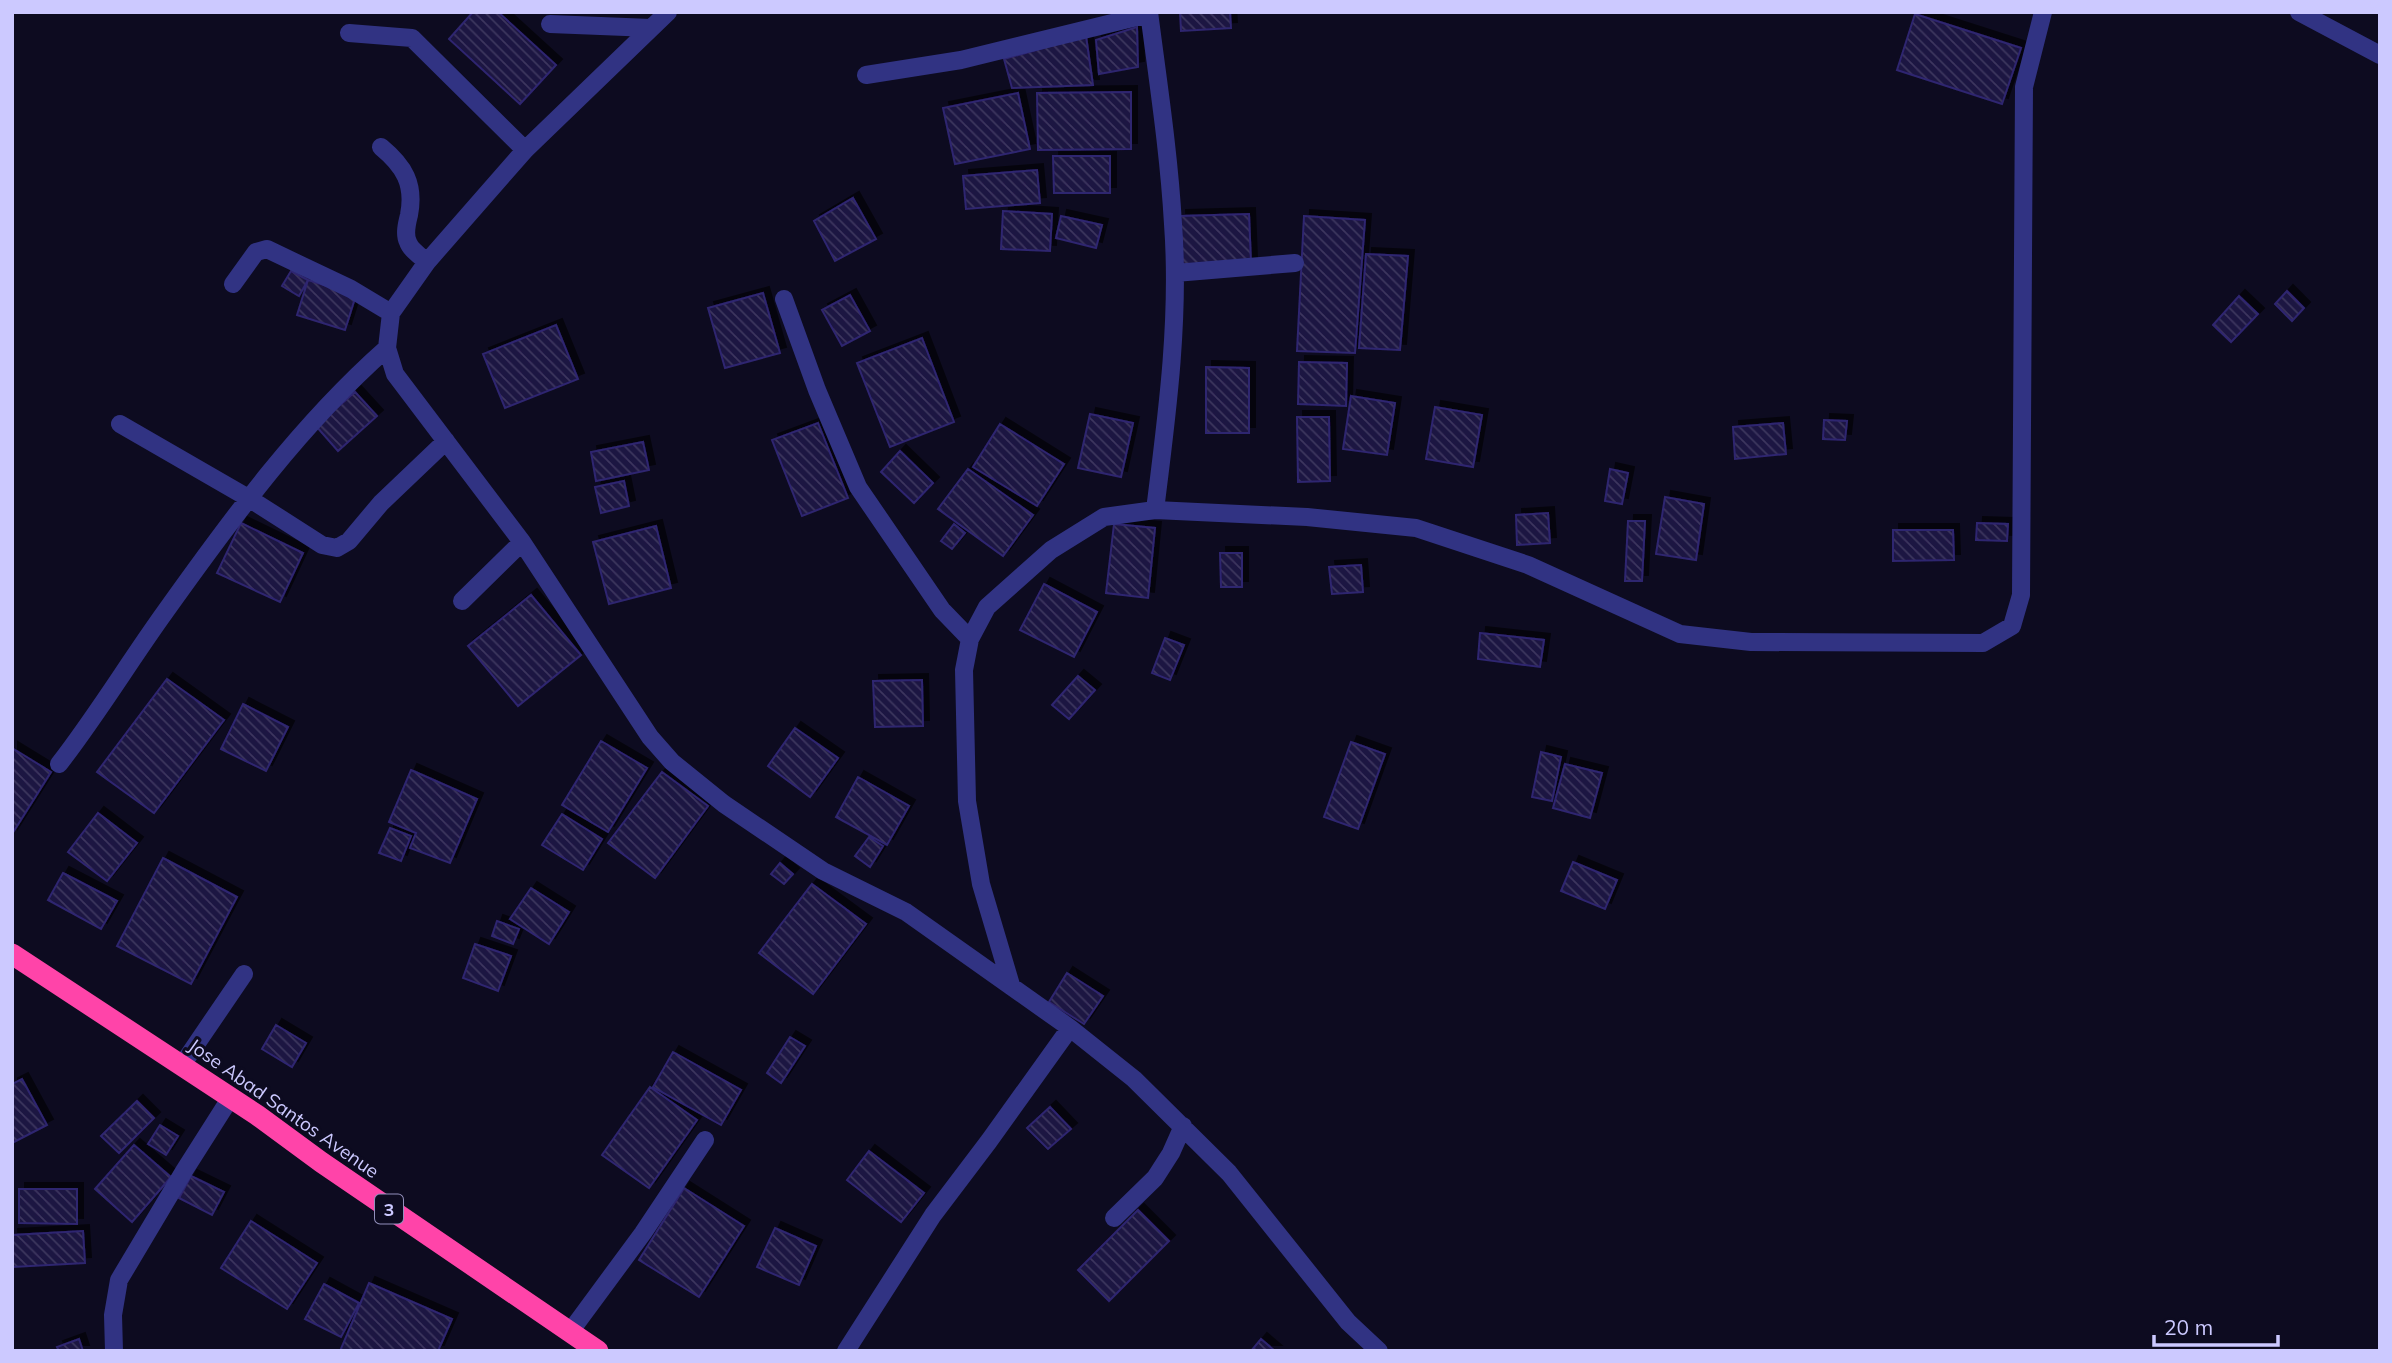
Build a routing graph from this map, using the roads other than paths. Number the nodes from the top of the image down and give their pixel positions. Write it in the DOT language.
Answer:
graph roads {
  1 [pos="667,12"];
  2 [pos="2043,12"];
  3 [pos="2299,12"];
  4 [pos="1149,13"];
  5 [pos="550,24"];
  6 [pos="651,28"];
  7 [pos="349,33"];
  8 [pos="2380,55"];
  9 [pos="866,75"];
  10 [pos="381,148"];
  11 [pos="525,150"];
  12 [pos="427,262"];
  13 [pos="1295,263"];
  14 [pos="1175,272"];
  15 [pos="233,284"];
  16 [pos="784,299"];
  17 [pos="391,313"];
  18 [pos="387,348"];
  19 [pos="120,424"];
  20 [pos="446,441"];
  21 [pos="250,499"];
  22 [pos="1155,510"];
  23 [pos="522,541"];
  24 [pos="462,601"];
  25 [pos="970,639"];
  26 [pos="59,764"];
  27 [pos="12,954"];
  28 [pos="244,974"];
  29 [pos="1011,985"];
  30 [pos="1070,1028"];
  31 [pos="182,1065"];
  32 [pos="231,1097"];
  33 [pos="1183,1126"];
  34 [pos="705,1140"];
  35 [pos="1114,1217"];
  36 [pos="583,1344"];
  37 [pos="114,1351"];
  38 [pos="846,1351"];
  39 [pos="1379,1351"];
  1 -- 6 [label="street"];
  2 -- 22 [label="street"];
  3 -- 8 [label="street"];
  4 -- 9 [label="street"];
  4 -- 14 [label="street"];
  5 -- 6 [label="street"];
  6 -- 11 [label="street"];
  7 -- 11 [label="street"];
  10 -- 12 [label="street"];
  11 -- 12 [label="street"];
  12 -- 17 [label="street"];
  13 -- 14 [label="street"];
  14 -- 22 [label="street"];
  15 -- 17 [label="street"];
  16 -- 25 [label="street"];
  17 -- 18 [label="street"];
  18 -- 20 [label="street"];
  18 -- 21 [label="street"];
  19 -- 21 [label="street"];
  20 -- 21 [label="street"];
  20 -- 23 [label="street"];
  21 -- 26 [label="street"];
  22 -- 25 [label="street"];
  23 -- 24 [label="street"];
  23 -- 29 [label="street"];
  25 -- 29 [label="street"];
  27 -- 31 [label="highway, Jose Abad Santos Avenue / 3"];
  28 -- 31 [label="street"];
  29 -- 30 [label="street"];
  30 -- 33 [label="street"];
  30 -- 38 [label="street"];
  31 -- 32 [label="highway, Jose Abad Santos Avenue / 3"];
  32 -- 36 [label="highway, Jose Abad Santos Avenue / 3"];
  32 -- 37 [label="street"];
  33 -- 35 [label="street"];
  33 -- 39 [label="street"];
  34 -- 36 [label="street"];
}
